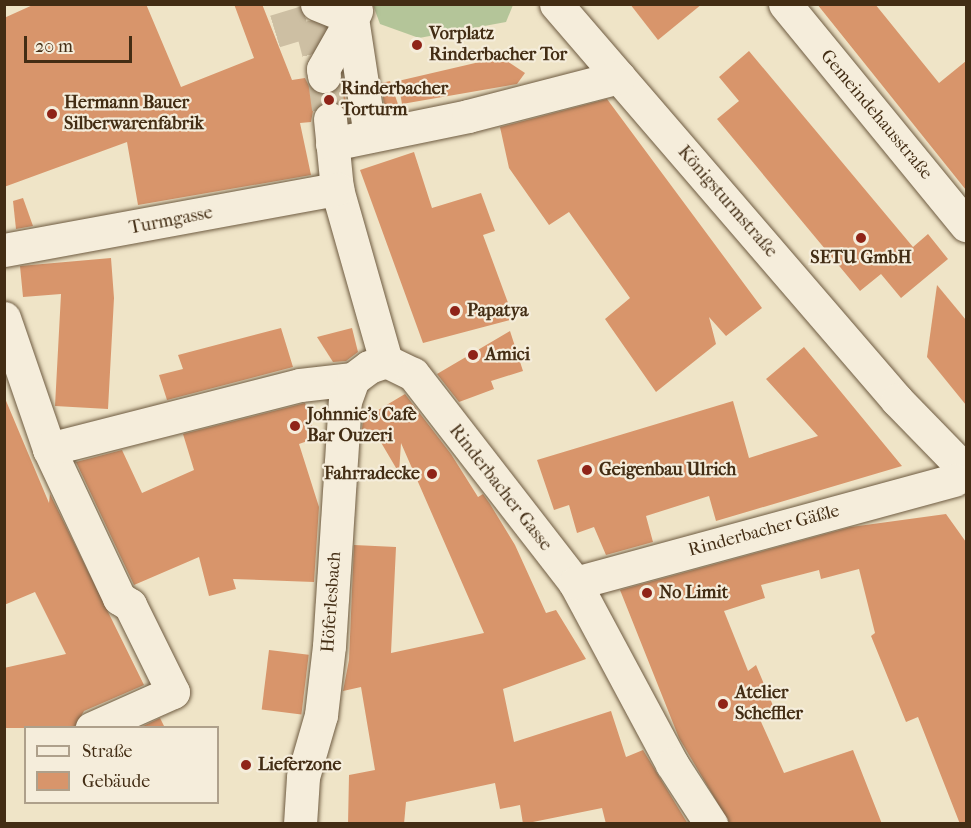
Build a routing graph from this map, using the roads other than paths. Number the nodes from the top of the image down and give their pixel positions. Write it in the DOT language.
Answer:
graph roads {
  1 [pos="556,4"];
  2 [pos="785,4"];
  3 [pos="311,10"];
  4 [pos="356,11"];
  5 [pos="324,76"];
  6 [pos="619,77"];
  7 [pos="370,136"];
  8 [pos="337,189"];
  9 [pos="966,225"];
  10 [pos="4,250"];
  11 [pos="4,318"];
  12 [pos="386,361"];
  13 [pos="353,379"];
  14 [pos="49,449"];
  15 [pos="962,481"];
  16 [pos="575,584"];
  17 [pos="96,726"];
  18 [pos="300,824"];
  19 [pos="711,824"];
  1 -- 6 [label="street, Königsturmstraße"];
  2 -- 9 [label="street, Gemeindehausstraße"];
  3 -- 4 [label="street"];
  4 -- 5 [label="street"];
  4 -- 7 [label="street"];
  6 -- 7 [label="street"];
  6 -- 15 [label="street, Königsturmstraße"];
  7 -- 8 [label="street"];
  8 -- 10 [label="street, Turmgasse"];
  8 -- 12 [label="street"];
  11 -- 14 [label="street"];
  12 -- 13 [label="street"];
  12 -- 16 [label="street, Rinderbacher Gasse"];
  13 -- 14 [label="street"];
  13 -- 18 [label="street, Höferlesbach"];
  14 -- 17 [label="street"];
  15 -- 16 [label="street, Rinderbacher Gäßle"];
  16 -- 19 [label="street, Rinderbacher Gasse"];
}
